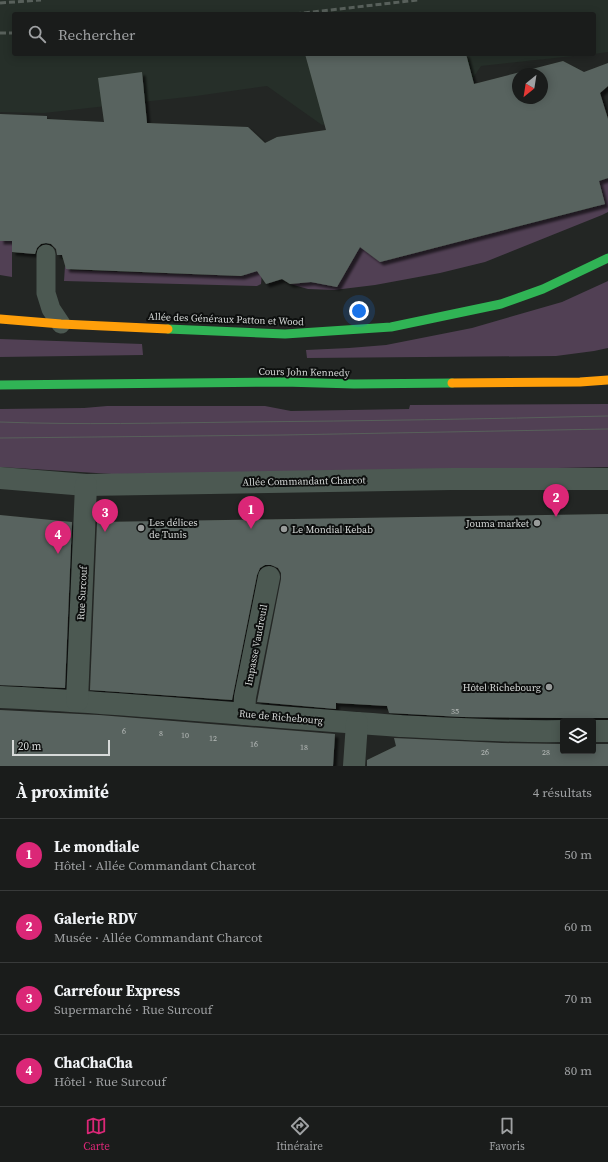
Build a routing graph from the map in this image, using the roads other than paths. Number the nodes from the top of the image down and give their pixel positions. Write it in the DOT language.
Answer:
graph roads {
  1 [pos="46,254"];
  2 [pos="608,258"];
  3 [pos="0,320"];
  4 [pos="61,324"];
  5 [pos="608,380"];
  6 [pos="0,385"];
  7 [pos="0,478"];
  8 [pos="608,479"];
  9 [pos="86,485"];
  10 [pos="269,577"];
  11 [pos="0,697"];
  12 [pos="77,701"];
  13 [pos="244,714"];
  14 [pos="357,723"];
  15 [pos="560,731"];
  16 [pos="596,731"];
  17 [pos="608,731"];
  18 [pos="354,766"];
  1 -- 4 [label="lane"];
  2 -- 4 [label="main road, Allée des Généraux Patton et Wood"];
  3 -- 4 [label="main road, Allée des Généraux Patton et Wood"];
  5 -- 6 [label="main road, Cours John Kennedy"];
  7 -- 9 [label="street, Allée Commandant Charcot"];
  8 -- 9 [label="street, Allée Commandant Charcot"];
  9 -- 12 [label="street, Rue Surcouf"];
  10 -- 13 [label="street, Impasse Vaudreuil"];
  11 -- 12 [label="street, Rue de Richebourg"];
  12 -- 13 [label="street, Rue de Richebourg"];
  13 -- 14 [label="street, Rue de Richebourg"];
  14 -- 15 [label="street, Rue de Richebourg"];
  14 -- 18 [label="street"];
  16 -- 17 [label="street"];
}
